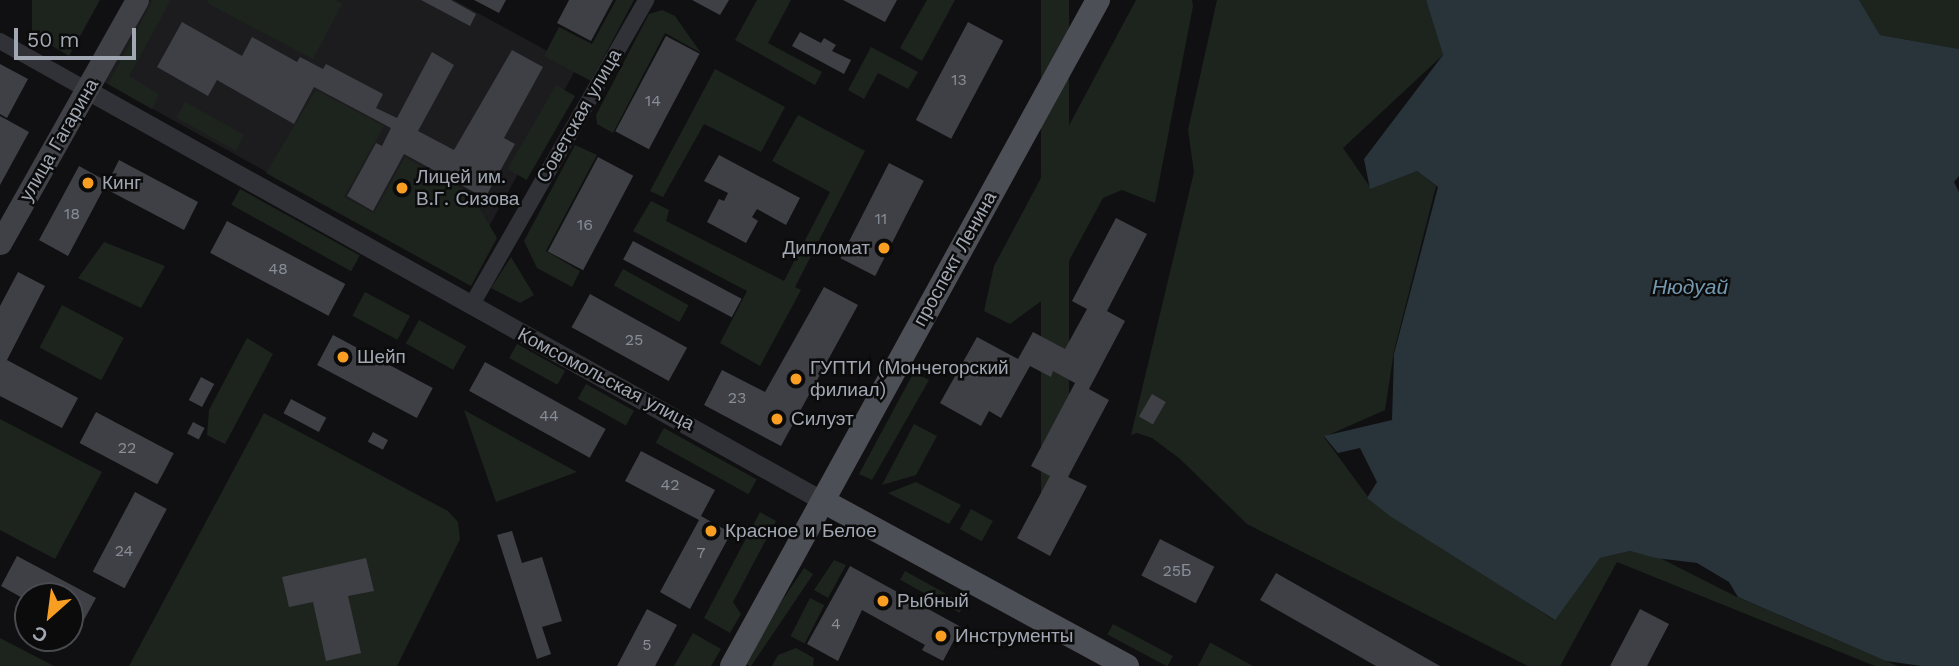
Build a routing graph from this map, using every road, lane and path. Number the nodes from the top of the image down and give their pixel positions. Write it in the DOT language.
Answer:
graph roads {
  1 [pos="137,0"];
  2 [pos="646,0"];
  3 [pos="1098,0"];
  4 [pos="0,41"];
  5 [pos="87,90"];
  6 [pos="0,243"];
  7 [pos="471,306"];
  8 [pos="823,501"];
  9 [pos="732,666"];
  10 [pos="1127,666"];
  1 -- 5 [label="main road, улица Гагарина"];
  2 -- 7 [label="street, Советская улица"];
  3 -- 8 [label="main road, проспект Ленина"];
  4 -- 5 [label="street"];
  5 -- 6 [label="main road, улица Гагарина"];
  5 -- 7 [label="street, Комсомольская улица"];
  7 -- 8 [label="street, Комсомольская улица"];
  8 -- 9 [label="main road, проспект Ленина"];
  8 -- 10 [label="main road, Комсомольская улица"];
}
